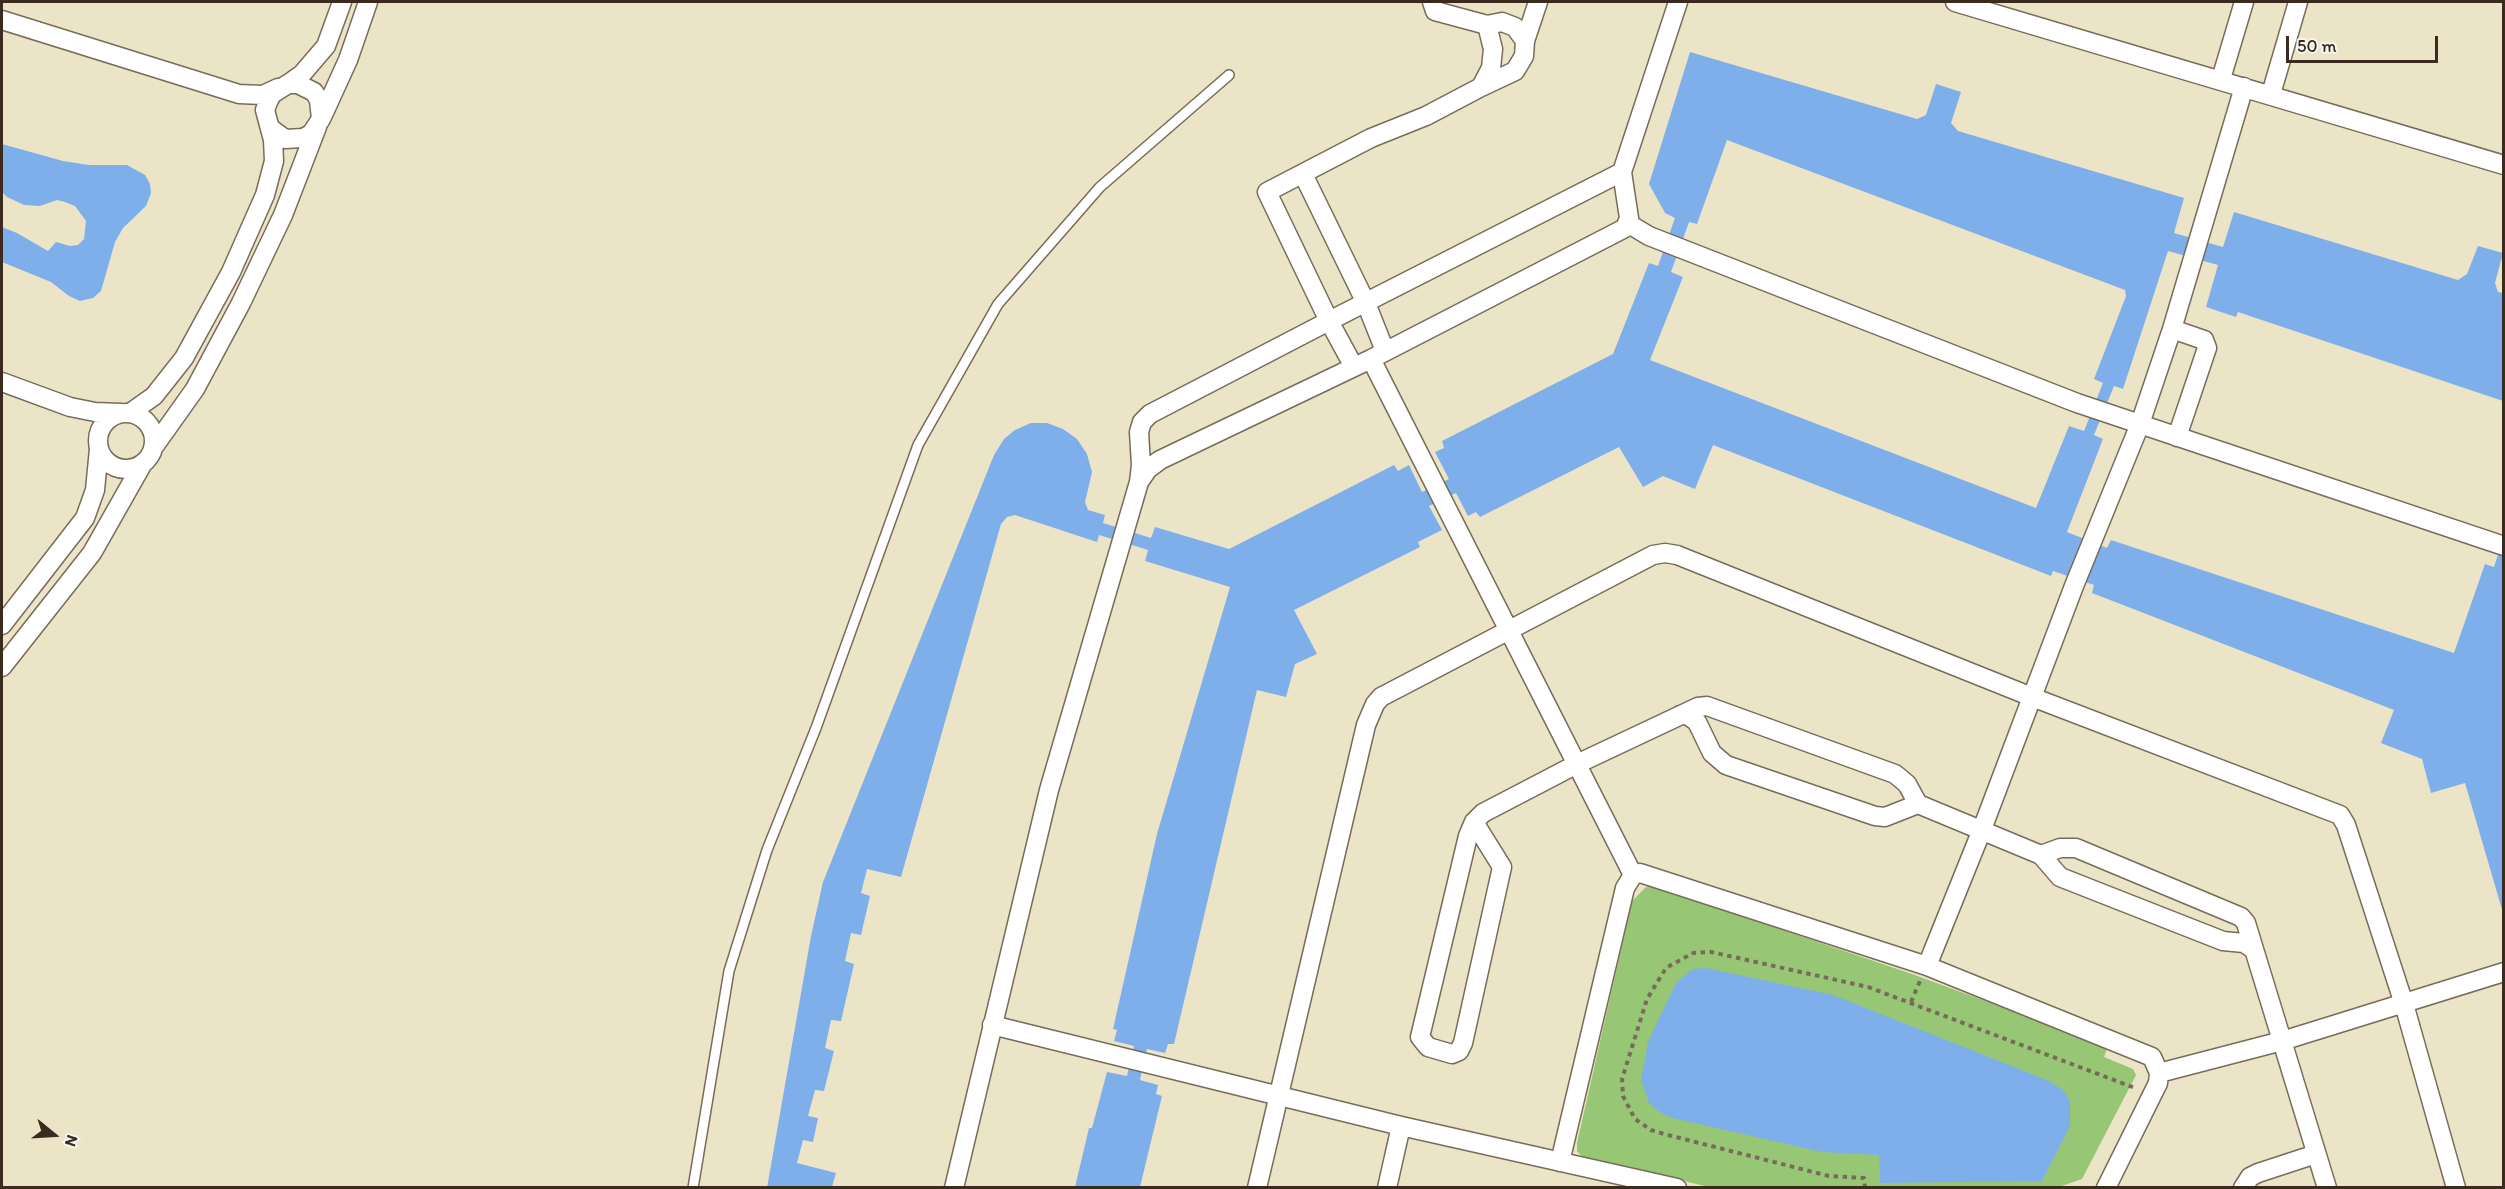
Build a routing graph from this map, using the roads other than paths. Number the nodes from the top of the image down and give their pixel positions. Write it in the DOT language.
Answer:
graph roads {
  1 [pos="342,2"];
  2 [pos="368,2"];
  3 [pos="1432,2"];
  4 [pos="1538,2"];
  5 [pos="1678,2"];
  6 [pos="1955,2"];
  7 [pos="2244,2"];
  8 [pos="2298,2"];
  9 [pos="2,20"];
  10 [pos="1487,26"];
  11 [pos="1525,41"];
  12 [pos="1229,75"];
  13 [pos="2220,79"];
  14 [pos="284,86"];
  15 [pos="1481,87"];
  16 [pos="2244,87"];
  17 [pos="239,94"];
  18 [pos="2271,94"];
  19 [pos="319,123"];
  20 [pos="269,125"];
  21 [pos="2504,165"];
  22 [pos="1622,172"];
  23 [pos="1303,174"];
  24 [pos="1629,224"];
  25 [pos="1366,303"];
  26 [pos="1329,321"];
  27 [pos="2172,329"];
  28 [pos="1378,355"];
  29 [pos="1354,367"];
  30 [pos="2,382"];
  31 [pos="70,407"];
  32 [pos="125,413"];
  33 [pos="2140,424"];
  34 [pos="2177,437"];
  35 [pos="98,444"];
  36 [pos="148,455"];
  37 [pos="1139,482"];
  38 [pos="2497,543"];
  39 [pos="2,625"];
  40 [pos="1509,632"];
  41 [pos="2,667"];
  42 [pos="2032,697"];
  43 [pos="1680,715"];
  44 [pos="1577,764"];
  45 [pos="1918,804"];
  46 [pos="1474,822"];
  47 [pos="1981,832"];
  48 [pos="2041,855"];
  49 [pos="1633,875"];
  50 [pos="2253,949"];
  51 [pos="1926,966"];
  52 [pos="2504,972"];
  53 [pos="2404,1004"];
  54 [pos="992,1025"];
  55 [pos="2282,1041"];
  56 [pos="2159,1073"];
  57 [pos="1278,1096"];
  58 [pos="1401,1126"];
  59 [pos="2316,1154"];
  60 [pos="1560,1162"];
  61 [pos="693,1188"];
  62 [pos="954,1188"];
  63 [pos="1257,1188"];
  64 [pos="1387,1188"];
  65 [pos="1677,1188"];
  66 [pos="2106,1188"];
  67 [pos="2244,1188"];
  68 [pos="2327,1188"];
  69 [pos="2456,1188"];
  1 -- 14 [label="street"];
  2 -- 19 [label="street"];
  3 -- 10 [label="street"];
  4 -- 11 [label="street"];
  5 -- 22 [label="street"];
  6 -- 13 [label="street"];
  7 -- 13 [label="street"];
  8 -- 18 [label="street"];
  9 -- 17 [label="street"];
  10 -- 11 [label="street"];
  10 -- 15 [label="street"];
  11 -- 15 [label="street"];
  12 -- 61 [label="lane"];
  13 -- 16 [label="street"];
  14 -- 17 [label="street"];
  14 -- 19 [label="street"];
  14 -- 20 [label="street"];
  15 -- 23 [label="street"];
  16 -- 18 [label="street"];
  16 -- 27 [label="street"];
  17 -- 20 [label="street"];
  18 -- 21 [label="street"];
  19 -- 20 [label="street"];
  19 -- 36 [label="street"];
  20 -- 32 [label="street"];
  22 -- 24 [label="street"];
  22 -- 25 [label="street"];
  23 -- 25 [label="street"];
  23 -- 26 [label="street"];
  24 -- 28 [label="street"];
  24 -- 33 [label="street"];
  25 -- 26 [label="street"];
  25 -- 28 [label="street"];
  26 -- 29 [label="street"];
  26 -- 37 [label="street"];
  27 -- 33 [label="street"];
  27 -- 34 [label="street"];
  28 -- 29 [label="street"];
  28 -- 40 [label="street"];
  29 -- 37 [label="street"];
  30 -- 31 [label="street"];
  31 -- 32 [label="street"];
  31 -- 35 [label="street"];
  32 -- 35 [label="street"];
  32 -- 36 [label="street"];
  33 -- 34 [label="street"];
  33 -- 42 [label="street"];
  34 -- 38 [label="street"];
  35 -- 36 [label="street"];
  35 -- 39 [label="street"];
  36 -- 41 [label="street"];
  37 -- 54 [label="street"];
  40 -- 42 [label="street"];
  40 -- 44 [label="street"];
  40 -- 57 [label="street"];
  42 -- 47 [label="street"];
  42 -- 53 [label="street"];
  43 -- 44 [label="street"];
  43 -- 45 [label="street"];
  43 -- 45 [label="street"];
  44 -- 46 [label="street"];
  44 -- 49 [label="street"];
  45 -- 47 [label="street"];
  46 -- 46 [label="street"];
  47 -- 48 [label="street"];
  47 -- 51 [label="street"];
  48 -- 50 [label="street"];
  48 -- 50 [label="street"];
  49 -- 51 [label="street"];
  49 -- 60 [label="street"];
  50 -- 55 [label="street"];
  51 -- 56 [label="street"];
  52 -- 53 [label="street"];
  53 -- 55 [label="street"];
  53 -- 69 [label="street"];
  54 -- 57 [label="street"];
  54 -- 62 [label="street"];
  55 -- 56 [label="street"];
  55 -- 59 [label="street"];
  56 -- 66 [label="street"];
  57 -- 58 [label="street"];
  57 -- 63 [label="street"];
  58 -- 60 [label="street"];
  58 -- 64 [label="street"];
  59 -- 67 [label="street"];
  59 -- 68 [label="street"];
  60 -- 65 [label="street"];
}
